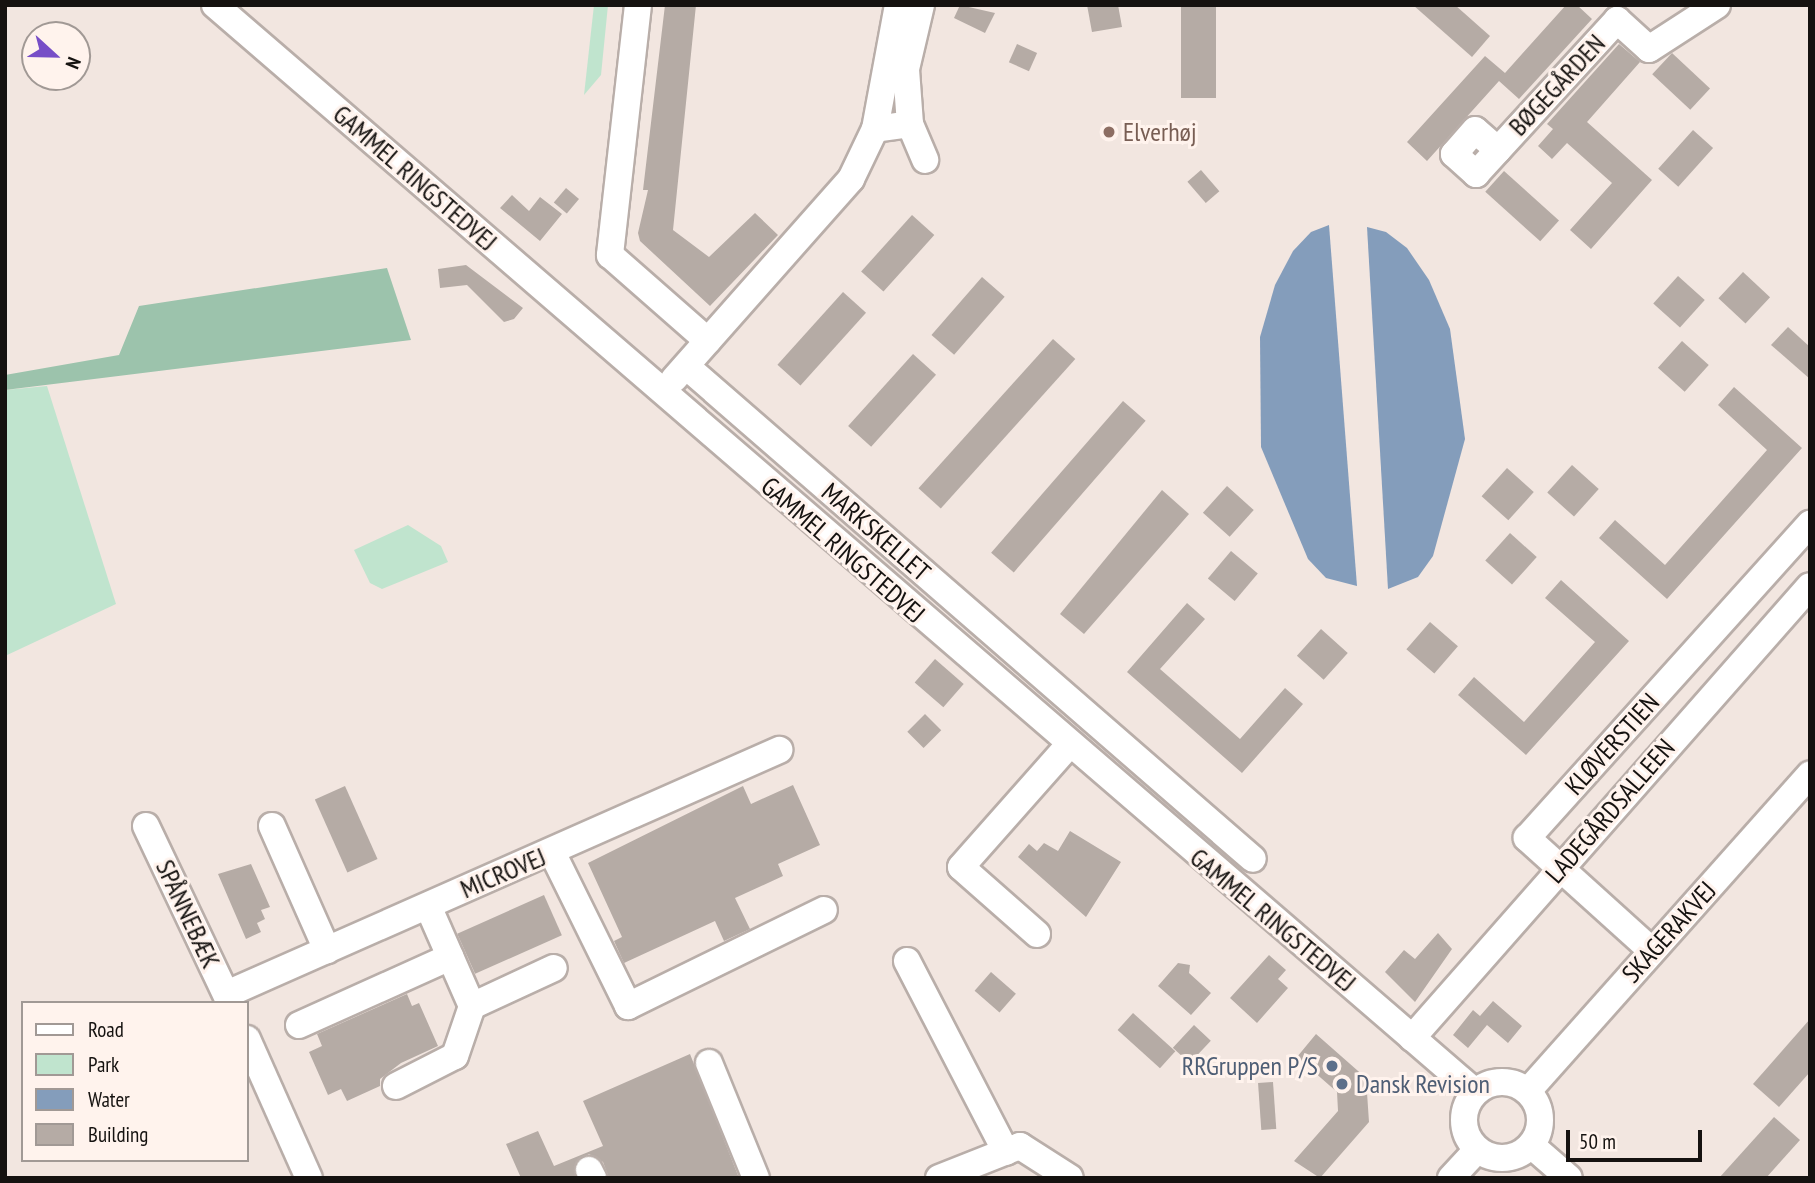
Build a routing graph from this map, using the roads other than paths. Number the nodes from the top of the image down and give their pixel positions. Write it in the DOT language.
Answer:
graph roads {
  1 [pos="215,5"];
  2 [pos="638,5"];
  3 [pos="898,5"];
  4 [pos="921,5"];
  5 [pos="1717,5"];
  6 [pos="910,124"];
  7 [pos="876,129"];
  8 [pos="1497,150"];
  9 [pos="925,160"];
  10 [pos="708,341"];
  11 [pos="686,366"];
  12 [pos="661,393"];
  13 [pos="1810,524"];
  14 [pos="1810,586"];
  15 [pos="1067,697"];
  16 [pos="1044,723"];
  17 [pos="1069,745"];
  18 [pos="779,750"];
  19 [pos="1810,774"];
  20 [pos="146,826"];
  21 [pos="272,826"];
  22 [pos="552,852"];
  23 [pos="1253,859"];
  24 [pos="1560,868"];
  25 [pos="428,906"];
  26 [pos="824,910"];
  27 [pos="1037,933"];
  28 [pos="327,950"];
  29 [pos="1652,951"];
  30 [pos="450,957"];
  31 [pos="907,961"];
  32 [pos="554,968"];
  33 [pos="228,999"];
  34 [pos="472,1006"];
  35 [pos="299,1025"];
  36 [pos="1412,1038"];
  37 [pos="248,1042"];
  38 [pos="709,1063"];
  39 [pos="396,1086"];
  40 [pos="1528,1091"];
  41 [pos="1475,1092"];
  42 [pos="1531,1145"];
  43 [pos="1477,1150"];
  44 [pos="1006,1152"];
  45 [pos="309,1178"];
  46 [pos="756,1178"];
  47 [pos="939,1178"];
  48 [pos="1070,1178"];
  49 [pos="1451,1178"];
  50 [pos="1569,1178"];
  1 -- 12 [label="street, GAMMEL RINGSTEDVEJ"];
  2 -- 10 [label="street"];
  3 -- 7 [label="street"];
  4 -- 6 [label="street"];
  5 -- 8 [label="street, BØGEGÅRDEN"];
  6 -- 7 [label="street"];
  6 -- 9 [label="street"];
  7 -- 10 [label="street"];
  10 -- 11 [label="street"];
  11 -- 12 [label="street"];
  11 -- 15 [label="street, MARKSKELLET"];
  12 -- 16 [label="street, GAMMEL RINGSTEDVEJ"];
  13 -- 24 [label="street, KLØVERSTIEN"];
  14 -- 24 [label="street, LADEGÅRDSALLEEN"];
  15 -- 16 [label="street"];
  15 -- 23 [label="street, MARKSKELLET"];
  16 -- 17 [label="street, GAMMEL RINGSTEDVEJ"];
  17 -- 27 [label="street"];
  17 -- 36 [label="street, GAMMEL RINGSTEDVEJ"];
  18 -- 22 [label="street, MICROVEJ"];
  19 -- 29 [label="street, SKAGERAKVEJ"];
  20 -- 33 [label="street, SPÅNNEBÆK"];
  21 -- 28 [label="street"];
  22 -- 25 [label="street, MICROVEJ"];
  22 -- 26 [label="street"];
  24 -- 29 [label="street, KLØVERSTIEN"];
  24 -- 36 [label="street, LADEGÅRDSALLEEN"];
  25 -- 28 [label="street, MICROVEJ"];
  25 -- 30 [label="street"];
  28 -- 33 [label="street, MICROVEJ"];
  29 -- 40 [label="street, SKAGERAKVEJ"];
  30 -- 34 [label="street"];
  30 -- 35 [label="street"];
  31 -- 44 [label="street"];
  32 -- 34 [label="street"];
  34 -- 39 [label="street"];
  36 -- 41 [label="street, GAMMEL RINGSTEDVEJ"];
  37 -- 45 [label="street"];
  38 -- 46 [label="street"];
  40 -- 41 [label="street"];
  40 -- 42 [label="street"];
  41 -- 43 [label="street"];
  42 -- 43 [label="street"];
  42 -- 50 [label="street"];
  43 -- 49 [label="street"];
  44 -- 47 [label="street"];
  44 -- 48 [label="street"];
}
